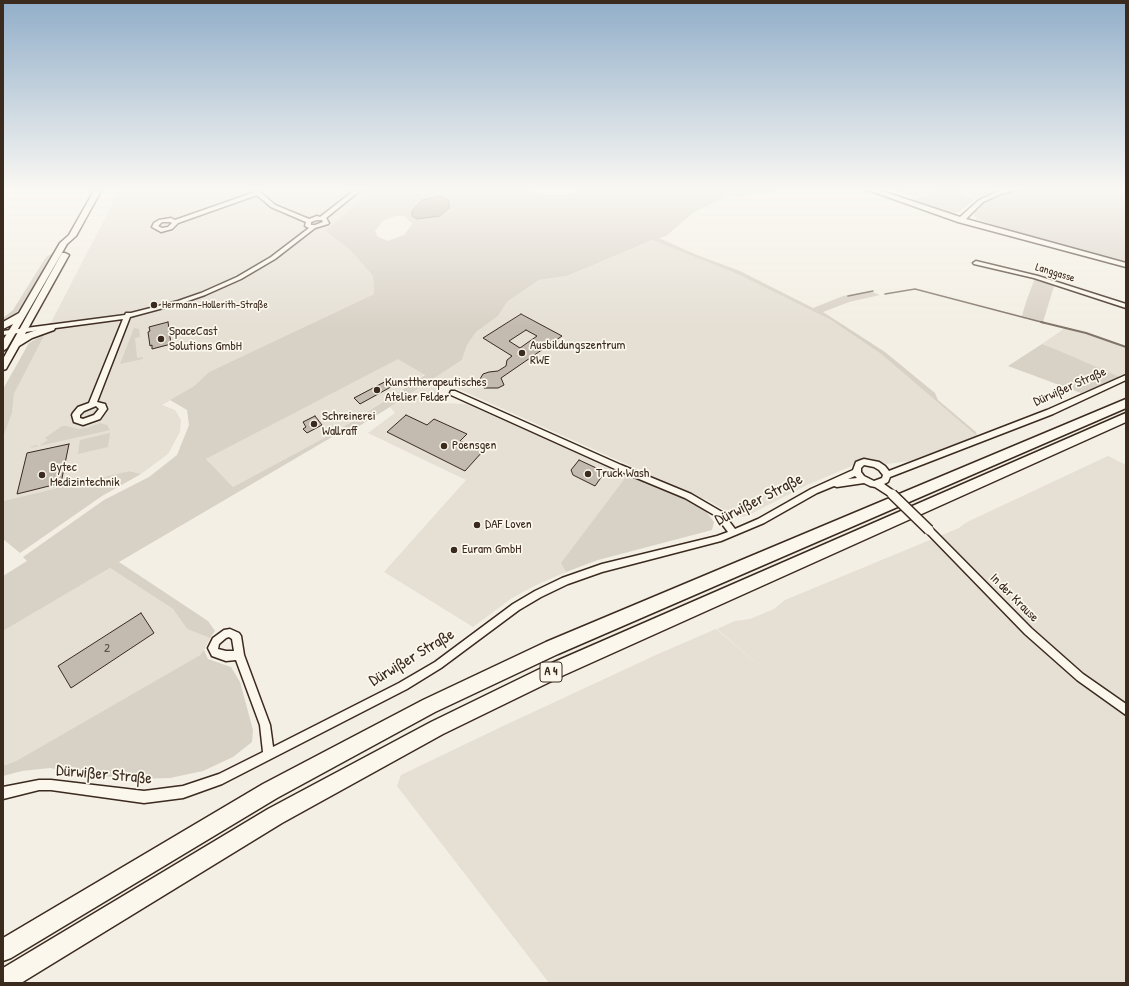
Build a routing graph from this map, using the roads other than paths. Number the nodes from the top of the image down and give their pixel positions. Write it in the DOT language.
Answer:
graph roads {
  1 [pos="299,235"];
  2 [pos="1015,235"];
  3 [pos="72,236"];
  4 [pos="976,263"];
  5 [pos="1126,265"];
  6 [pos="1126,306"];
  7 [pos="24,313"];
  8 [pos="128,315"];
  9 [pos="3,327"];
  10 [pos="51,328"];
  11 [pos="16,330"];
  12 [pos="15,346"];
  13 [pos="3,348"];
  14 [pos="3,367"];
  15 [pos="1126,377"];
  16 [pos="453,393"];
  17 [pos="1126,403"];
  18 [pos="92,405"];
  19 [pos="1126,417"];
  20 [pos="912,465"];
  21 [pos="882,468"];
  22 [pos="857,472"];
  23 [pos="864,480"];
  24 [pos="884,482"];
  25 [pos="824,486"];
  26 [pos="734,533"];
  27 [pos="240,655"];
  28 [pos="1126,710"];
  29 [pos="269,755"];
  30 [pos="3,793"];
  31 [pos="3,950"];
  32 [pos="3,981"];
  1 -- 8 [label="street"];
  2 -- 5 [label="main road"];
  3 -- 7 [label="main road"];
  3 -- 11 [label="main road"];
  4 -- 6 [label="street, Langgasse"];
  7 -- 9 [label="main road"];
  7 -- 11 [label="main road"];
  8 -- 10 [label="street"];
  8 -- 11 [label="street"];
  8 -- 18 [label="street"];
  9 -- 11 [label="street"];
  10 -- 11 [label="street"];
  10 -- 12 [label="main road"];
  11 -- 12 [label="main road"];
  11 -- 13 [label="main road"];
  12 -- 14 [label="main road"];
  15 -- 20 [label="street, Dürwißer Straße"];
  16 -- 26 [label="street"];
  17 -- 31 [label="highway, A 4"];
  19 -- 32 [label="highway, A 4"];
  20 -- 21 [label="street, Dürwißer Straße"];
  20 -- 24 [label="street, Dürwißer Straße"];
  21 -- 22 [label="street, Dürwißer Straße"];
  21 -- 24 [label="street"];
  22 -- 23 [label="street"];
  22 -- 25 [label="street, Dürwißer Straße"];
  23 -- 24 [label="street"];
  23 -- 25 [label="street, Dürwißer Straße"];
  24 -- 28 [label="street, In der Krause, bridge"];
  25 -- 26 [label="street, Dürwißer Straße"];
  26 -- 29 [label="street, Dürwißer Straße"];
  27 -- 29 [label="street"];
  29 -- 30 [label="street, Dürwißer Straße"];
}
